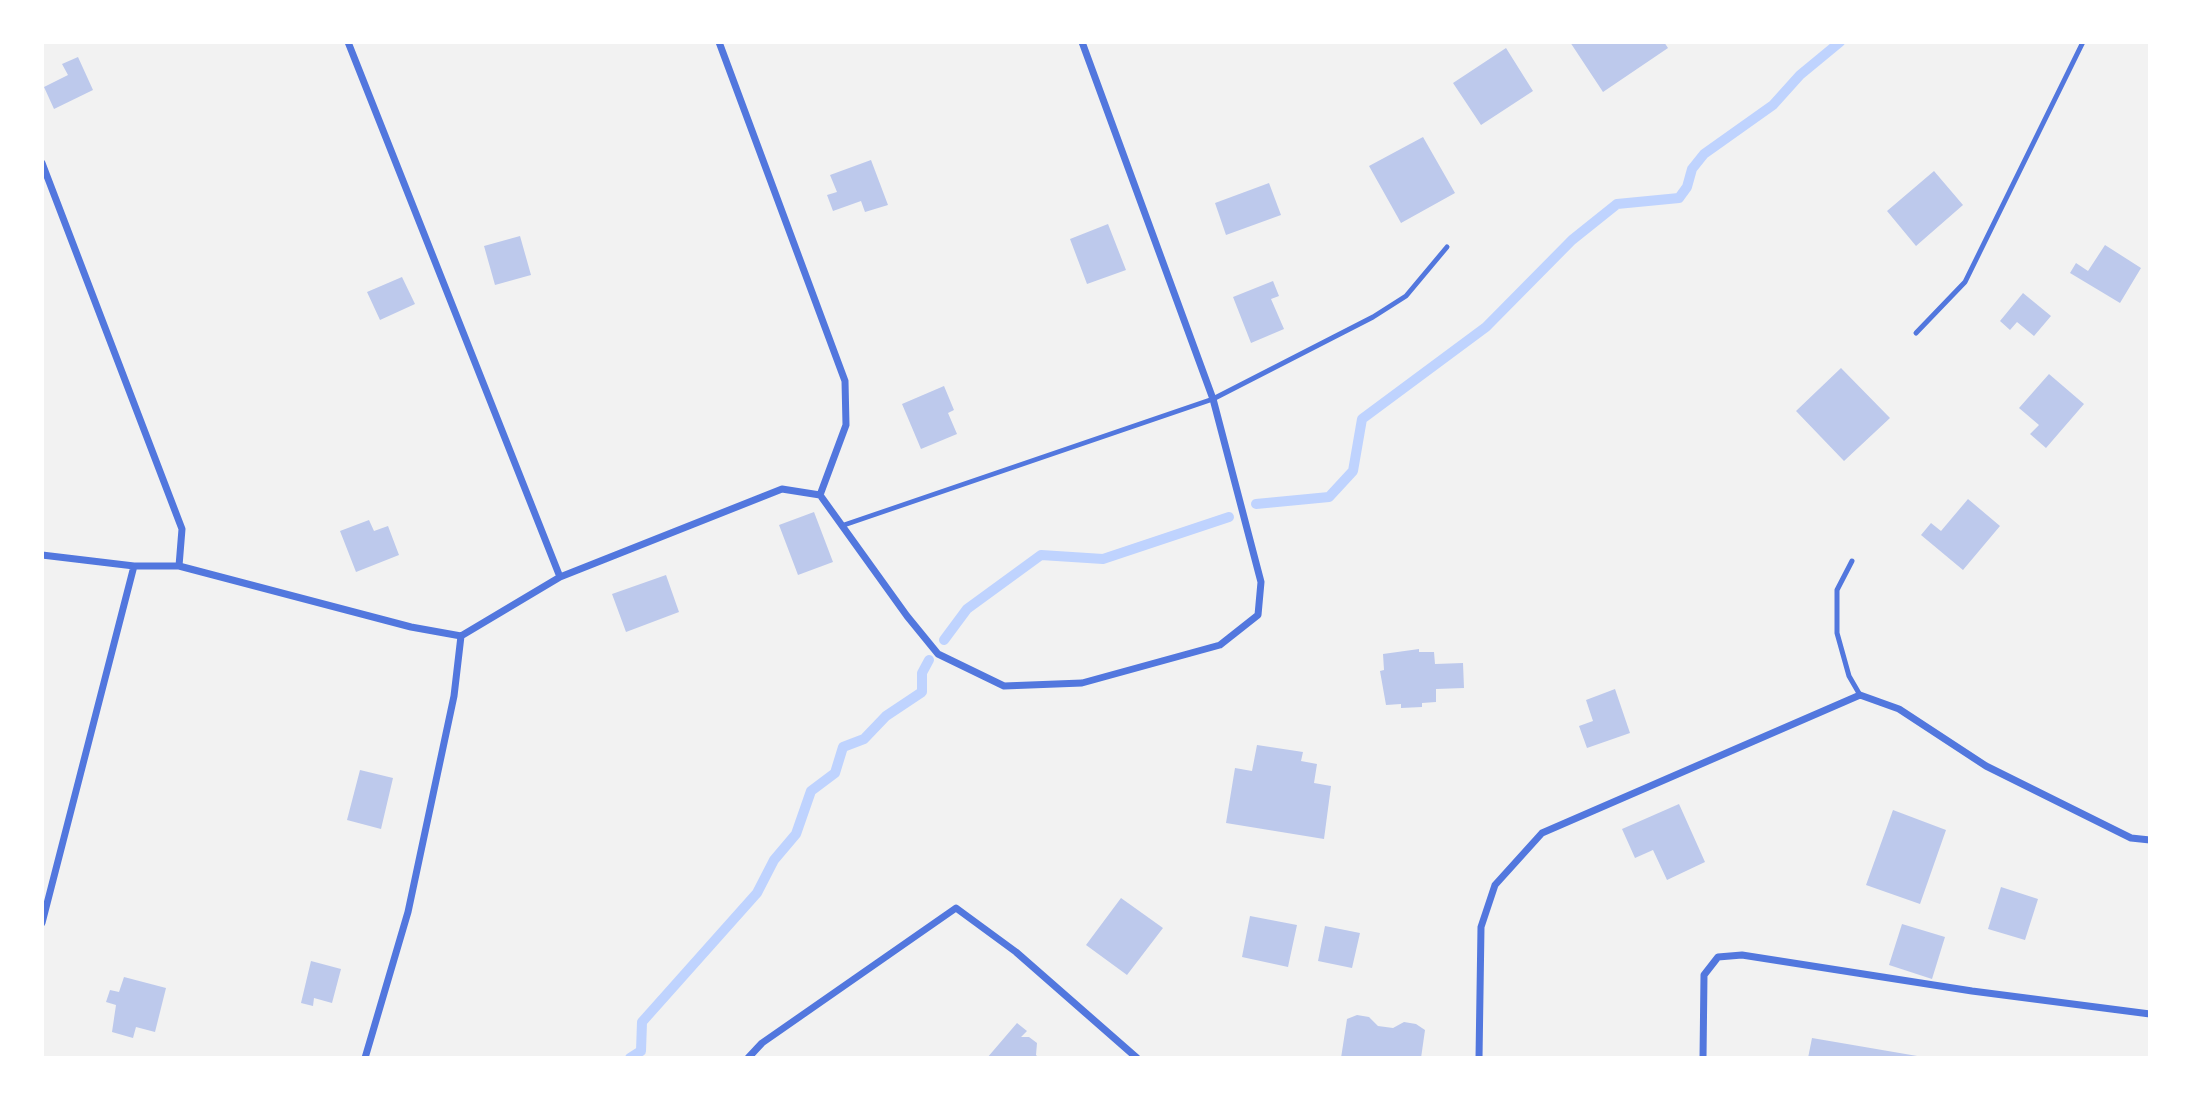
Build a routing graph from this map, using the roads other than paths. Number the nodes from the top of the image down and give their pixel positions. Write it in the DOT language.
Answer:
graph roads {
  1 [pos="348,42"];
  2 [pos="719,42"];
  3 [pos="1082,42"];
  4 [pos="2083,42"];
  5 [pos="42,163"];
  6 [pos="1447,247"];
  7 [pos="1916,333"];
  8 [pos="1213,399"];
  9 [pos="820,495"];
  10 [pos="844,525"];
  11 [pos="42,555"];
  12 [pos="1853,561"];
  13 [pos="134,566"];
  14 [pos="179,566"];
  15 [pos="560,577"];
  16 [pos="461,636"];
  17 [pos="1860,695"];
  18 [pos="2150,841"];
  19 [pos="42,923"];
  20 [pos="2150,1014"];
  21 [pos="365,1058"];
  22 [pos="748,1058"];
  23 [pos="1137,1058"];
  24 [pos="1479,1058"];
  25 [pos="1703,1058"];
  1 -- 15 [label="street"];
  2 -- 9 [label="street"];
  3 -- 8 [label="street"];
  4 -- 7 [label="lane"];
  5 -- 14 [label="street"];
  6 -- 8 [label="lane"];
  8 -- 10 [label="lane"];
  8 -- 10 [label="street"];
  9 -- 10 [label="street"];
  9 -- 15 [label="street"];
  11 -- 13 [label="street"];
  12 -- 17 [label="lane"];
  13 -- 14 [label="street"];
  13 -- 19 [label="street"];
  14 -- 16 [label="street"];
  15 -- 16 [label="street"];
  16 -- 21 [label="street"];
  17 -- 18 [label="street"];
  17 -- 24 [label="street"];
  20 -- 25 [label="street"];
  22 -- 23 [label="street"];
}
